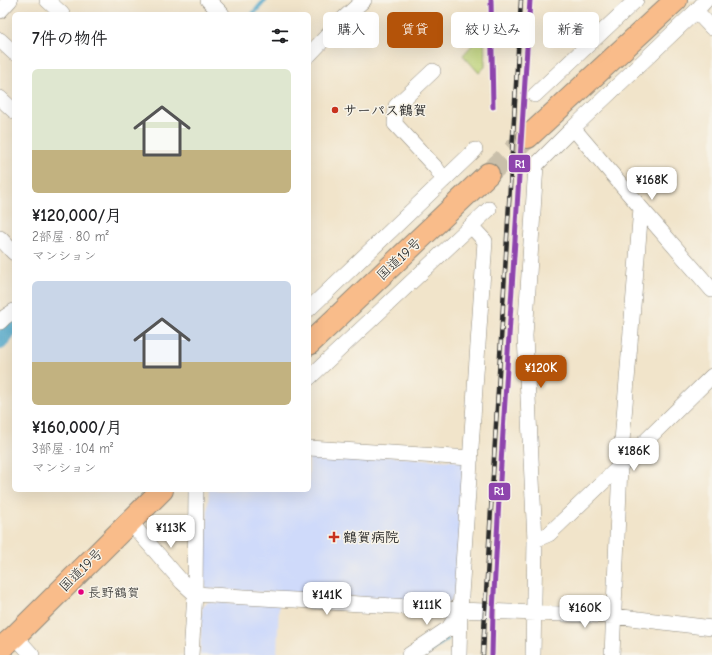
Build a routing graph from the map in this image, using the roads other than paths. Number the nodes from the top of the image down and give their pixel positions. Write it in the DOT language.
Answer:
graph roads {
  1 [pos="10,0"];
  2 [pos="47,0"];
  3 [pos="364,0"];
  4 [pos="636,0"];
  5 [pos="676,0"];
  6 [pos="706,0"];
  7 [pos="211,1"];
  8 [pos="0,11"];
  9 [pos="696,11"];
  10 [pos="60,12"];
  11 [pos="220,12"];
  12 [pos="712,28"];
  13 [pos="0,40"];
  14 [pos="12,51"];
  15 [pos="311,53"];
  16 [pos="434,71"];
  17 [pos="535,95"];
  18 [pos="0,98"];
  19 [pos="12,109"];
  20 [pos="573,128"];
  21 [pos="528,137"];
  22 [pos="475,150"];
  23 [pos="488,174"];
  24 [pos="444,180"];
  25 [pos="640,208"];
  26 [pos="489,209"];
  27 [pos="471,226"];
  28 [pos="0,238"];
  29 [pos="12,251"];
  30 [pos="712,290"];
  31 [pos="311,307"];
  32 [pos="12,312"];
  33 [pos="0,322"];
  34 [pos="311,342"];
  35 [pos="311,376"];
  36 [pos="712,376"];
  37 [pos="311,448"];
  38 [pos="471,458"];
  39 [pos="620,466"];
  40 [pos="160,492"];
  41 [pos="196,492"];
  42 [pos="130,522"];
  43 [pos="535,540"];
  44 [pos="195,594"];
  45 [pos="460,610"];
  46 [pos="534,613"];
  47 [pos="614,616"];
  48 [pos="712,628"];
  49 [pos="7,642"];
  50 [pos="32,655"];
  51 [pos="191,655"];
  52 [pos="409,655"];
  53 [pos="459,655"];
  54 [pos="533,655"];
  55 [pos="612,655"];
  1 -- 8 [label="street"];
  2 -- 10 [label="street"];
  3 -- 15 [label="street"];
  4 -- 17 [label="street"];
  5 -- 21 [label="highway"];
  6 -- 9 [label="street"];
  7 -- 11 [label="street"];
  9 -- 12 [label="street"];
  9 -- 20 [label="street"];
  13 -- 14 [label="street"];
  16 -- 24 [label="street"];
  18 -- 19 [label="street"];
  20 -- 25 [label="street"];
  20 -- 43 [label="street"];
  22 -- 24 [label="street"];
  23 -- 34 [label="highway, 国道19号"];
  24 -- 31 [label="street"];
  25 -- 30 [label="street"];
  25 -- 39 [label="street"];
  26 -- 27 [label="street"];
  27 -- 35 [label="street"];
  27 -- 38 [label="street"];
  28 -- 29 [label="street"];
  32 -- 33 [label="street"];
  36 -- 39 [label="street"];
  37 -- 38 [label="street"];
  38 -- 45 [label="street"];
  39 -- 43 [label="street"];
  39 -- 47 [label="street"];
  40 -- 42 [label="highway, 国道19号"];
  41 -- 44 [label="street"];
  42 -- 44 [label="street"];
  42 -- 49 [label="highway, 国道19号"];
  43 -- 46 [label="street"];
  44 -- 45 [label="street"];
  44 -- 51 [label="street"];
  45 -- 46 [label="street"];
  45 -- 52 [label="street"];
  45 -- 53 [label="street"];
  46 -- 47 [label="street"];
  46 -- 54 [label="street"];
  47 -- 48 [label="street"];
  47 -- 55 [label="street"];
  49 -- 50 [label="street"];
}
